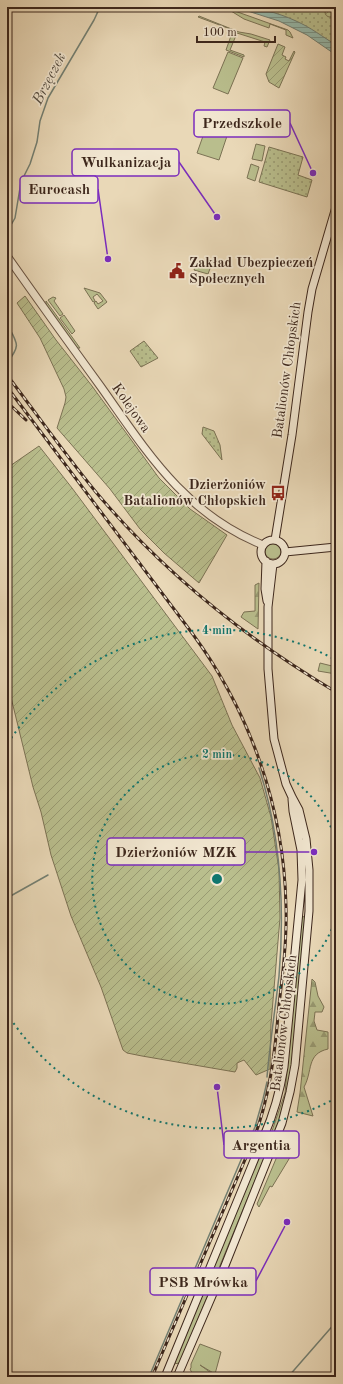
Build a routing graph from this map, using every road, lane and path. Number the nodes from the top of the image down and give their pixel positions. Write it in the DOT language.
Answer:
graph roads {
  1 [pos="336,207"];
  2 [pos="7,256"];
  3 [pos="275,540"];
  4 [pos="263,546"];
  5 [pos="336,547"];
  6 [pos="285,552"];
  7 [pos="269,562"];
  8 [pos="292,797"];
  9 [pos="165,1377"];
  10 [pos="177,1377"];
  1 -- 3 [label="main road, Batalionów Chłopskich"];
  2 -- 4 [label="main road, Kolejowa"];
  3 -- 4 [label="main road"];
  3 -- 6 [label="main road"];
  4 -- 7 [label="main road"];
  5 -- 6 [label="main road"];
  6 -- 7 [label="main road"];
  7 -- 8 [label="main road, Batalionów Chłopskich"];
  8 -- 9 [label="main road, Batalionów Chłopskich"];
  8 -- 10 [label="main road, Batalionów Chłopskich"];
}
